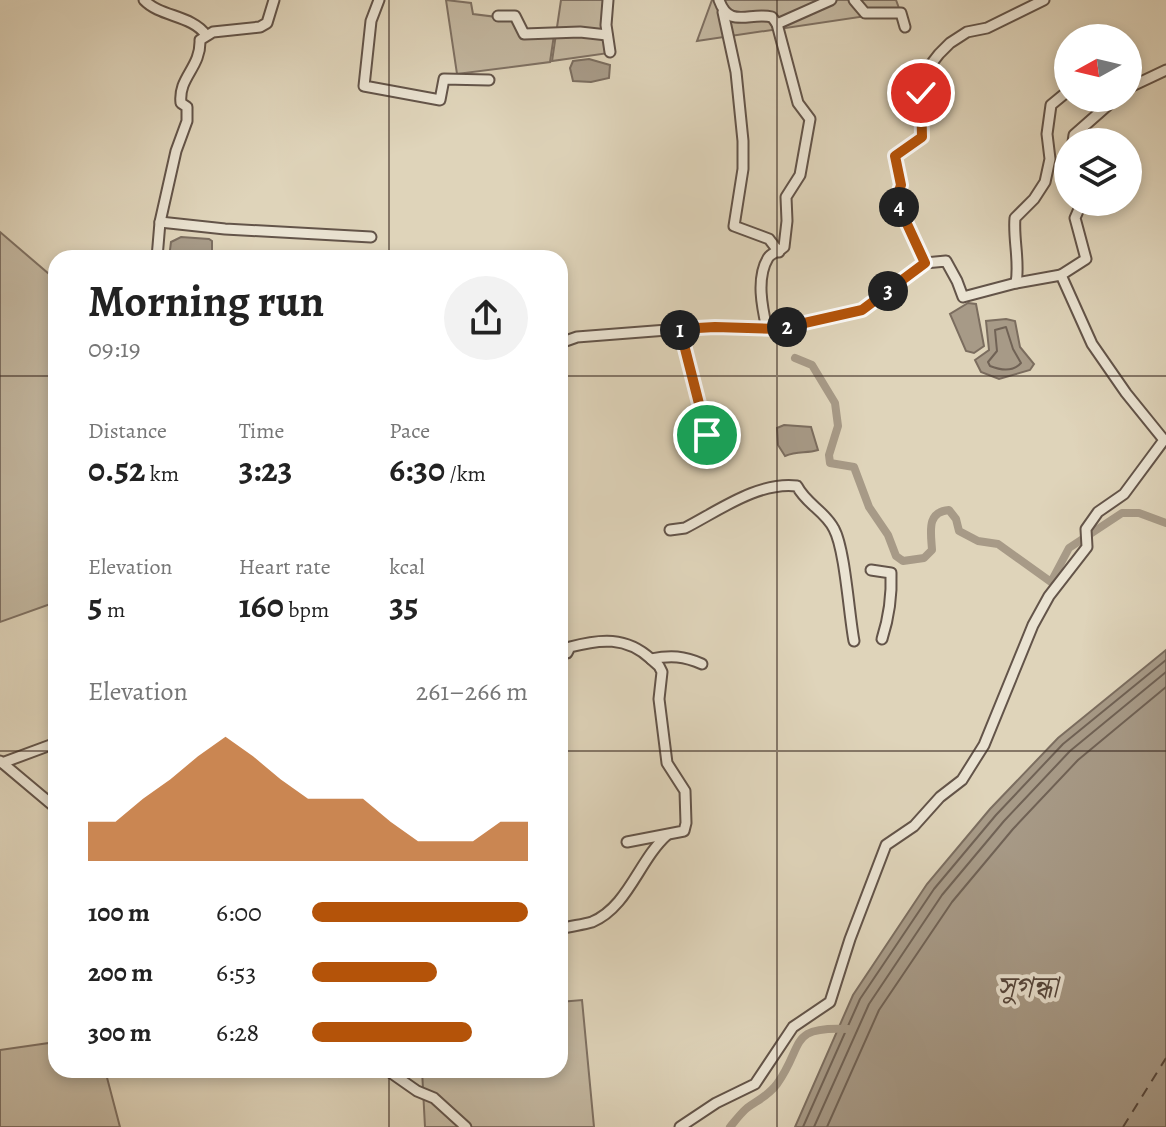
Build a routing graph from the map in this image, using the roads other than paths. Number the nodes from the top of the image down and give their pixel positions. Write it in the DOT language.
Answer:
graph roads {
  1 [pos="144,0"];
  2 [pos="274,0"];
  3 [pos="379,0"];
  4 [pos="608,0"];
  5 [pos="719,0"];
  6 [pos="831,0"];
  7 [pos="854,0"];
  8 [pos="1044,0"];
  9 [pos="723,12"];
  10 [pos="498,16"];
  11 [pos="777,24"];
  12 [pos="905,27"];
  13 [pos="206,35"];
  14 [pos="607,35"];
  15 [pos="610,52"];
  16 [pos="1166,70"];
  17 [pos="489,80"];
  18 [pos="1142,81"];
  19 [pos="1054,103"];
  20 [pos="1100,112"];
  21 [pos="1082,128"];
  22 [pos="1076,216"];
  23 [pos="160,222"];
  24 [pos="371,237"];
  25 [pos="158,250"];
  26 [pos="779,252"];
  27 [pos="925,263"];
  28 [pos="1061,275"];
  29 [pos="1016,283"];
  30 [pos="680,329"];
  31 [pos="767,329"];
  32 [pos="568,340"];
  33 [pos="709,462"];
  34 [pos="670,530"];
  35 [pos="871,570"];
  36 [pos="882,639"];
  37 [pos="854,641"];
  38 [pos="568,651"];
  39 [pos="651,659"];
  40 [pos="702,664"];
  41 [pos="48,746"];
  42 [pos="1,762"];
  43 [pos="48,801"];
  44 [pos="667,835"];
  45 [pos="627,842"];
  46 [pos="568,927"];
  47 [pos="398,1078"];
  48 [pos="466,1127"];
  49 [pos="680,1127"];
  1 -- 13 [label="street"];
  2 -- 13 [label="street"];
  3 -- 17 [label="street"];
  4 -- 14 [label="street"];
  5 -- 9 [label="street"];
  6 -- 11 [label="street"];
  7 -- 12 [label="street"];
  8 -- 27 [label="street"];
  9 -- 11 [label="street"];
  9 -- 26 [label="street"];
  10 -- 14 [label="street"];
  11 -- 26 [label="street"];
  13 -- 23 [label="street"];
  14 -- 15 [label="street"];
  16 -- 18 [label="street"];
  19 -- 29 [label="street"];
  20 -- 21 [label="street"];
  22 -- 28 [label="street"];
  23 -- 24 [label="street"];
  23 -- 25 [label="street"];
  26 -- 31 [label="street"];
  27 -- 29 [label="street"];
  27 -- 31 [label="street"];
  28 -- 29 [label="street"];
  28 -- 49 [label="street"];
  30 -- 31 [label="street"];
  30 -- 32 [label="street"];
  30 -- 33 [label="street"];
  34 -- 37 [label="street"];
  35 -- 36 [label="street"];
  38 -- 39 [label="street"];
  39 -- 40 [label="street"];
  39 -- 44 [label="street"];
  41 -- 42 [label="street"];
  42 -- 43 [label="street"];
  44 -- 45 [label="street"];
  44 -- 46 [label="street"];
  47 -- 48 [label="street"];
}
